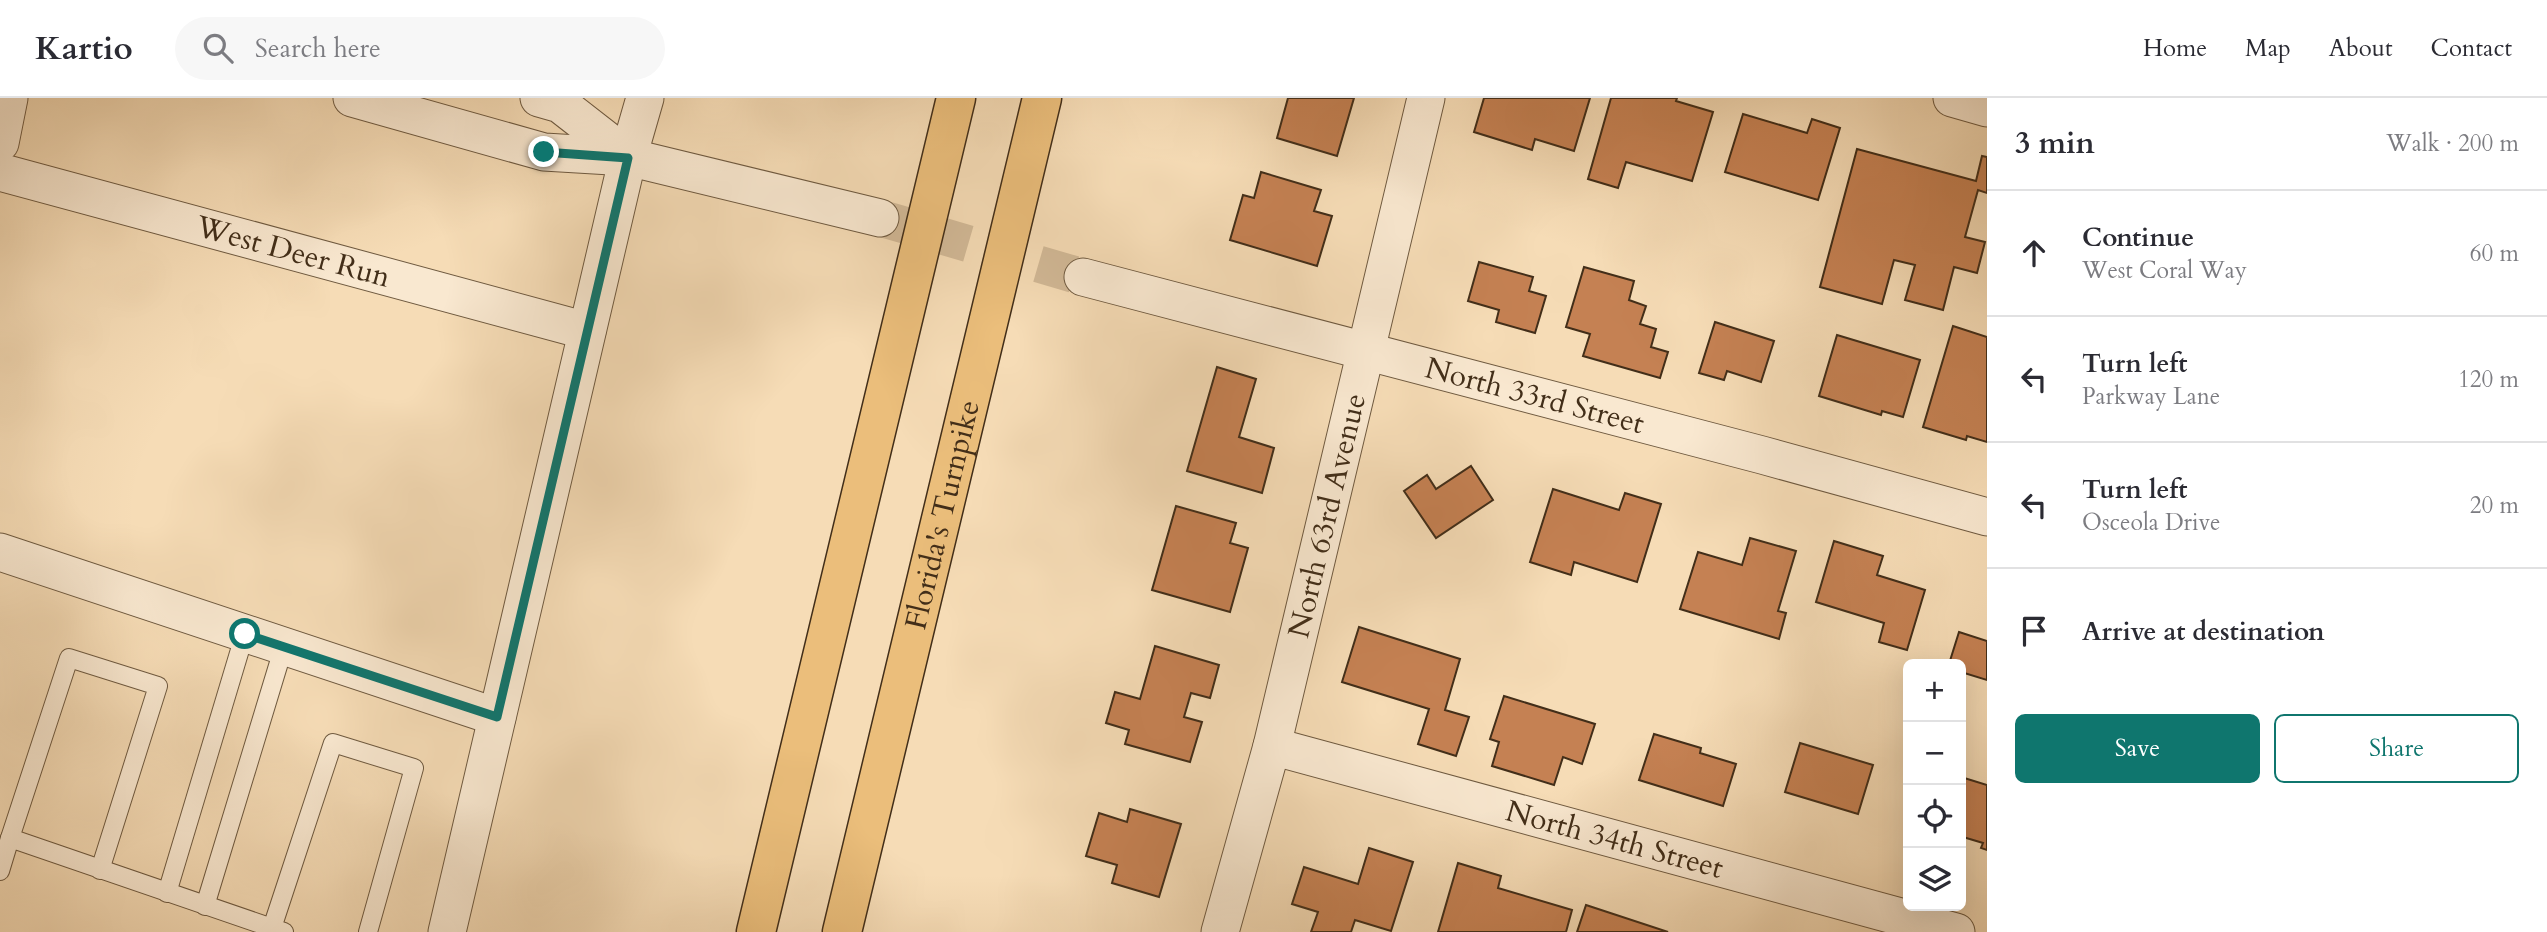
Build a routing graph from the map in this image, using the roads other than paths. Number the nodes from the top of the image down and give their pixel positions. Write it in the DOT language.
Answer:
graph roads {
  1 [pos="9,98"];
  2 [pos="352,98"];
  3 [pos="539,98"];
  4 [pos="645,98"];
  5 [pos="956,98"];
  6 [pos="1042,98"];
  7 [pos="1426,98"];
  8 [pos="1952,98"];
  9 [pos="1987,108"];
  10 [pos="0,143"];
  11 [pos="628,158"];
  12 [pos="0,172"];
  13 [pos="880,218"];
  14 [pos="1083,277"];
  15 [pos="587,331"];
  16 [pos="1365,351"];
  17 [pos="1987,517"];
  18 [pos="0,552"];
  19 [pos="245,634"];
  20 [pos="284,646"];
  21 [pos="497,717"];
  22 [pos="1272,746"];
  23 [pos="10,838"];
  24 [pos="100,870"];
  25 [pos="0,871"];
  26 [pos="167,893"];
  27 [pos="205,906"];
  28 [pos="278,930"];
  29 [pos="368,932"];
  30 [pos="447,932"];
  31 [pos="756,932"];
  32 [pos="842,932"];
  33 [pos="1220,932"];
  34 [pos="1956,932"];
  1 -- 10 [label="street"];
  2 -- 11 [label="street"];
  3 -- 11 [label="street"];
  4 -- 11 [label="street"];
  5 -- 31 [label="highway"];
  6 -- 32 [label="highway, Florida's Turnpike"];
  7 -- 16 [label="street, North 63rd Avenue"];
  8 -- 9 [label="street"];
  11 -- 13 [label="street"];
  11 -- 15 [label="street"];
  12 -- 15 [label="street, West Deer Run"];
  14 -- 16 [label="street, North 33rd Street"];
  15 -- 21 [label="street"];
  16 -- 17 [label="street, North 33rd Street"];
  16 -- 22 [label="street, North 63rd Avenue"];
  18 -- 19 [label="street"];
  19 -- 20 [label="street"];
  19 -- 26 [label="lane"];
  20 -- 21 [label="street"];
  20 -- 27 [label="lane"];
  21 -- 30 [label="street"];
  22 -- 33 [label="street, North 63rd Avenue"];
  22 -- 34 [label="street, North 34th Street"];
  23 -- 24 [label="lane"];
  23 -- 24 [label="lane"];
  23 -- 25 [label="lane"];
  24 -- 26 [label="lane"];
  26 -- 27 [label="lane"];
  27 -- 28 [label="lane"];
  28 -- 29 [label="lane"];
}
